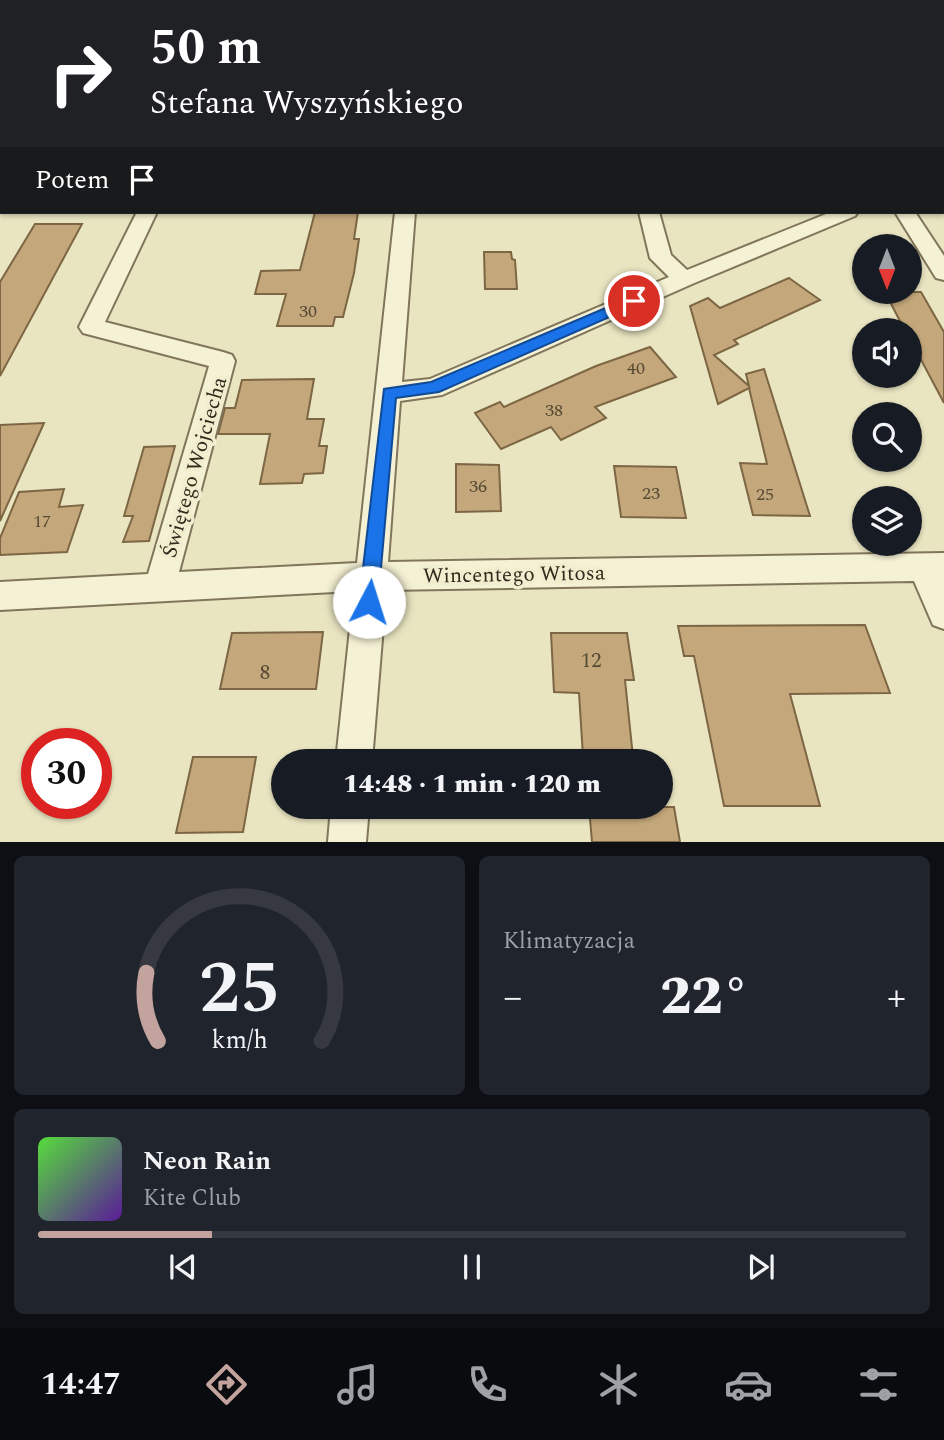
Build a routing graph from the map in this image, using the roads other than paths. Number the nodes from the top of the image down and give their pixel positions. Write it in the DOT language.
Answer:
graph roads {
  1 [pos="146,214"];
  2 [pos="405,214"];
  3 [pos="650,214"];
  4 [pos="843,214"];
  5 [pos="906,214"];
  6 [pos="944,273"];
  7 [pos="684,279"];
  8 [pos="389,393"];
  9 [pos="934,567"];
  10 [pos="371,576"];
  11 [pos="160,586"];
  12 [pos="0,596"];
  13 [pos="944,614"];
  14 [pos="355,749"];
  15 [pos="349,819"];
  16 [pos="347,842"];
  1 -- 11 [label="street, Świętego Wojciecha"];
  2 -- 8 [label="street"];
  3 -- 7 [label="street"];
  4 -- 7 [label="street"];
  5 -- 6 [label="street"];
  7 -- 8 [label="street"];
  8 -- 10 [label="street"];
  9 -- 10 [label="street, Wincentego Witosa"];
  9 -- 13 [label="street"];
  10 -- 11 [label="street, Wincentego Witosa"];
  10 -- 14 [label="street"];
  11 -- 12 [label="street, Wincentego Witosa"];
  15 -- 16 [label="street"];
}
